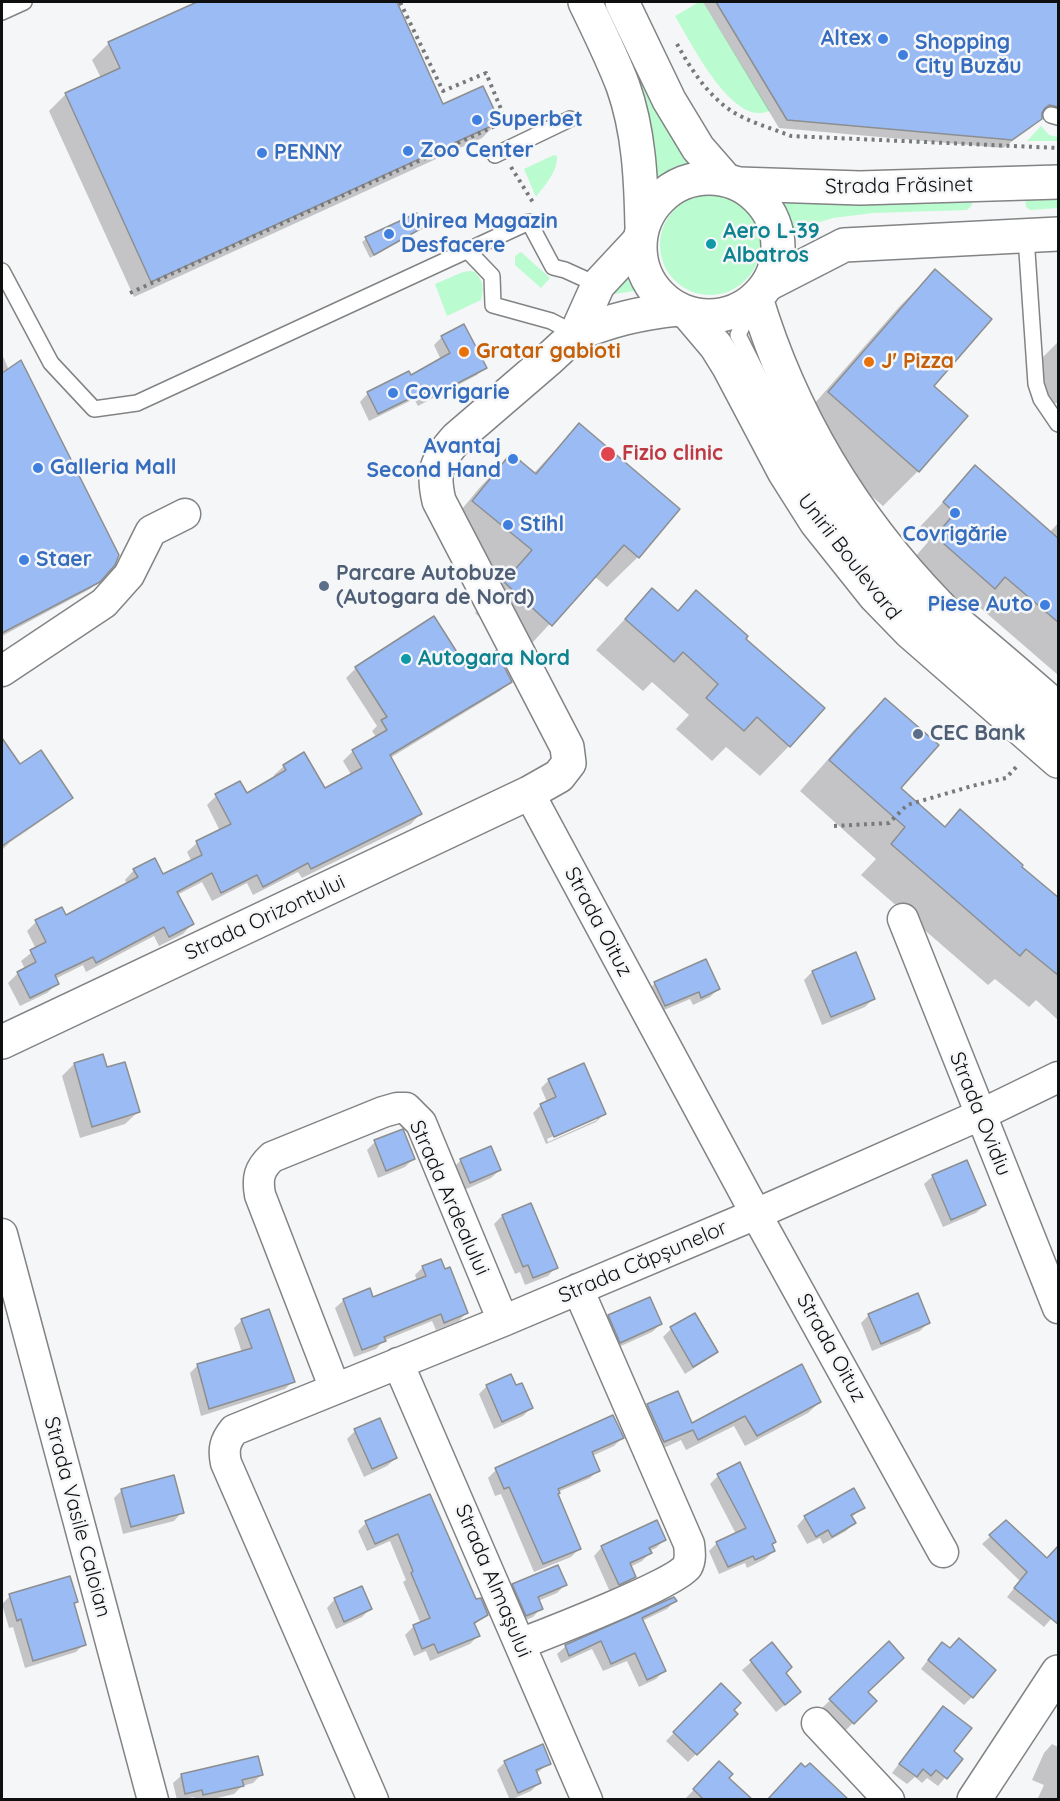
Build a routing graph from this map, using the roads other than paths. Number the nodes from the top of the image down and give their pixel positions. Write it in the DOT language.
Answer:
graph roads {
  1 [pos="24,2"];
  2 [pos="585,2"];
  3 [pos="622,2"];
  4 [pos="2,12"];
  5 [pos="570,119"];
  6 [pos="499,154"];
  7 [pos="732,181"];
  8 [pos="1059,182"];
  9 [pos="641,234"];
  10 [pos="1059,234"];
  11 [pos="1026,237"];
  12 [pos="467,250"];
  13 [pos="2,271"];
  14 [pos="598,285"];
  15 [pos="762,291"];
  16 [pos="683,311"];
  17 [pos="576,333"];
  18 [pos="738,335"];
  19 [pos="1059,424"];
  20 [pos="185,514"];
  21 [pos="2,671"];
  22 [pos="1059,709"];
  23 [pos="1052,747"];
  24 [pos="529,793"];
  25 [pos="903,919"];
  26 [pos="2,1042"];
  27 [pos="1059,1077"];
  28 [pos="980,1115"];
  29 [pos="756,1214"];
  30 [pos="2,1234"];
  31 [pos="579,1289"];
  32 [pos="1059,1308"];
  33 [pos="503,1320"];
  34 [pos="399,1363"];
  35 [pos="335,1389"];
  36 [pos="944,1552"];
  37 [pos="520,1644"];
  38 [pos="1059,1672"];
  39 [pos="817,1723"];
  40 [pos="153,1800"];
  41 [pos="373,1800"];
  42 [pos="587,1800"];
  43 [pos="889,1800"];
  44 [pos="974,1800"];
  1 -- 4 [label="lane"];
  2 -- 9 [label="main road"];
  3 -- 7 [label="main road"];
  5 -- 6 [label="lane"];
  7 -- 8 [label="main road, Strada Frăsinet"];
  7 -- 9 [label="main road"];
  7 -- 15 [label="main road"];
  9 -- 14 [label="main road"];
  9 -- 16 [label="main road"];
  10 -- 11 [label="main road"];
  11 -- 15 [label="main road"];
  11 -- 19 [label="lane"];
  12 -- 13 [label="lane"];
  12 -- 14 [label="lane"];
  12 -- 17 [label="lane"];
  14 -- 17 [label="main road"];
  15 -- 16 [label="main road"];
  15 -- 18 [label="lane"];
  15 -- 22 [label="main road, Unirii Boulevard"];
  16 -- 17 [label="main road"];
  16 -- 18 [label="lane"];
  16 -- 23 [label="main road, Unirii Boulevard"];
  17 -- 24 [label="main road"];
  18 -- 23 [label="lane"];
  20 -- 21 [label="street"];
  24 -- 26 [label="main road, Strada Orizontului"];
  24 -- 29 [label="street, Strada Oituz"];
  25 -- 28 [label="street, Strada Ovidiu"];
  27 -- 28 [label="street, Strada Căpșunelor"];
  28 -- 29 [label="street, Strada Căpșunelor"];
  28 -- 32 [label="street, Strada Ovidiu"];
  29 -- 31 [label="street, Strada Căpșunelor"];
  29 -- 36 [label="street, Strada Oituz"];
  30 -- 40 [label="street, Strada Vasile Caloian"];
  31 -- 33 [label="street, Strada Căpșunelor"];
  31 -- 37 [label="street"];
  33 -- 34 [label="street, Strada Căpșunelor"];
  33 -- 35 [label="street, Strada Ardealului"];
  34 -- 35 [label="street, Strada Căpșunelor"];
  34 -- 37 [label="street, Strada Almașului"];
  35 -- 41 [label="street, Strada Căpșunelor"];
  37 -- 42 [label="street, Strada Almașului"];
  38 -- 44 [label="main road"];
  39 -- 43 [label="street"];
}
